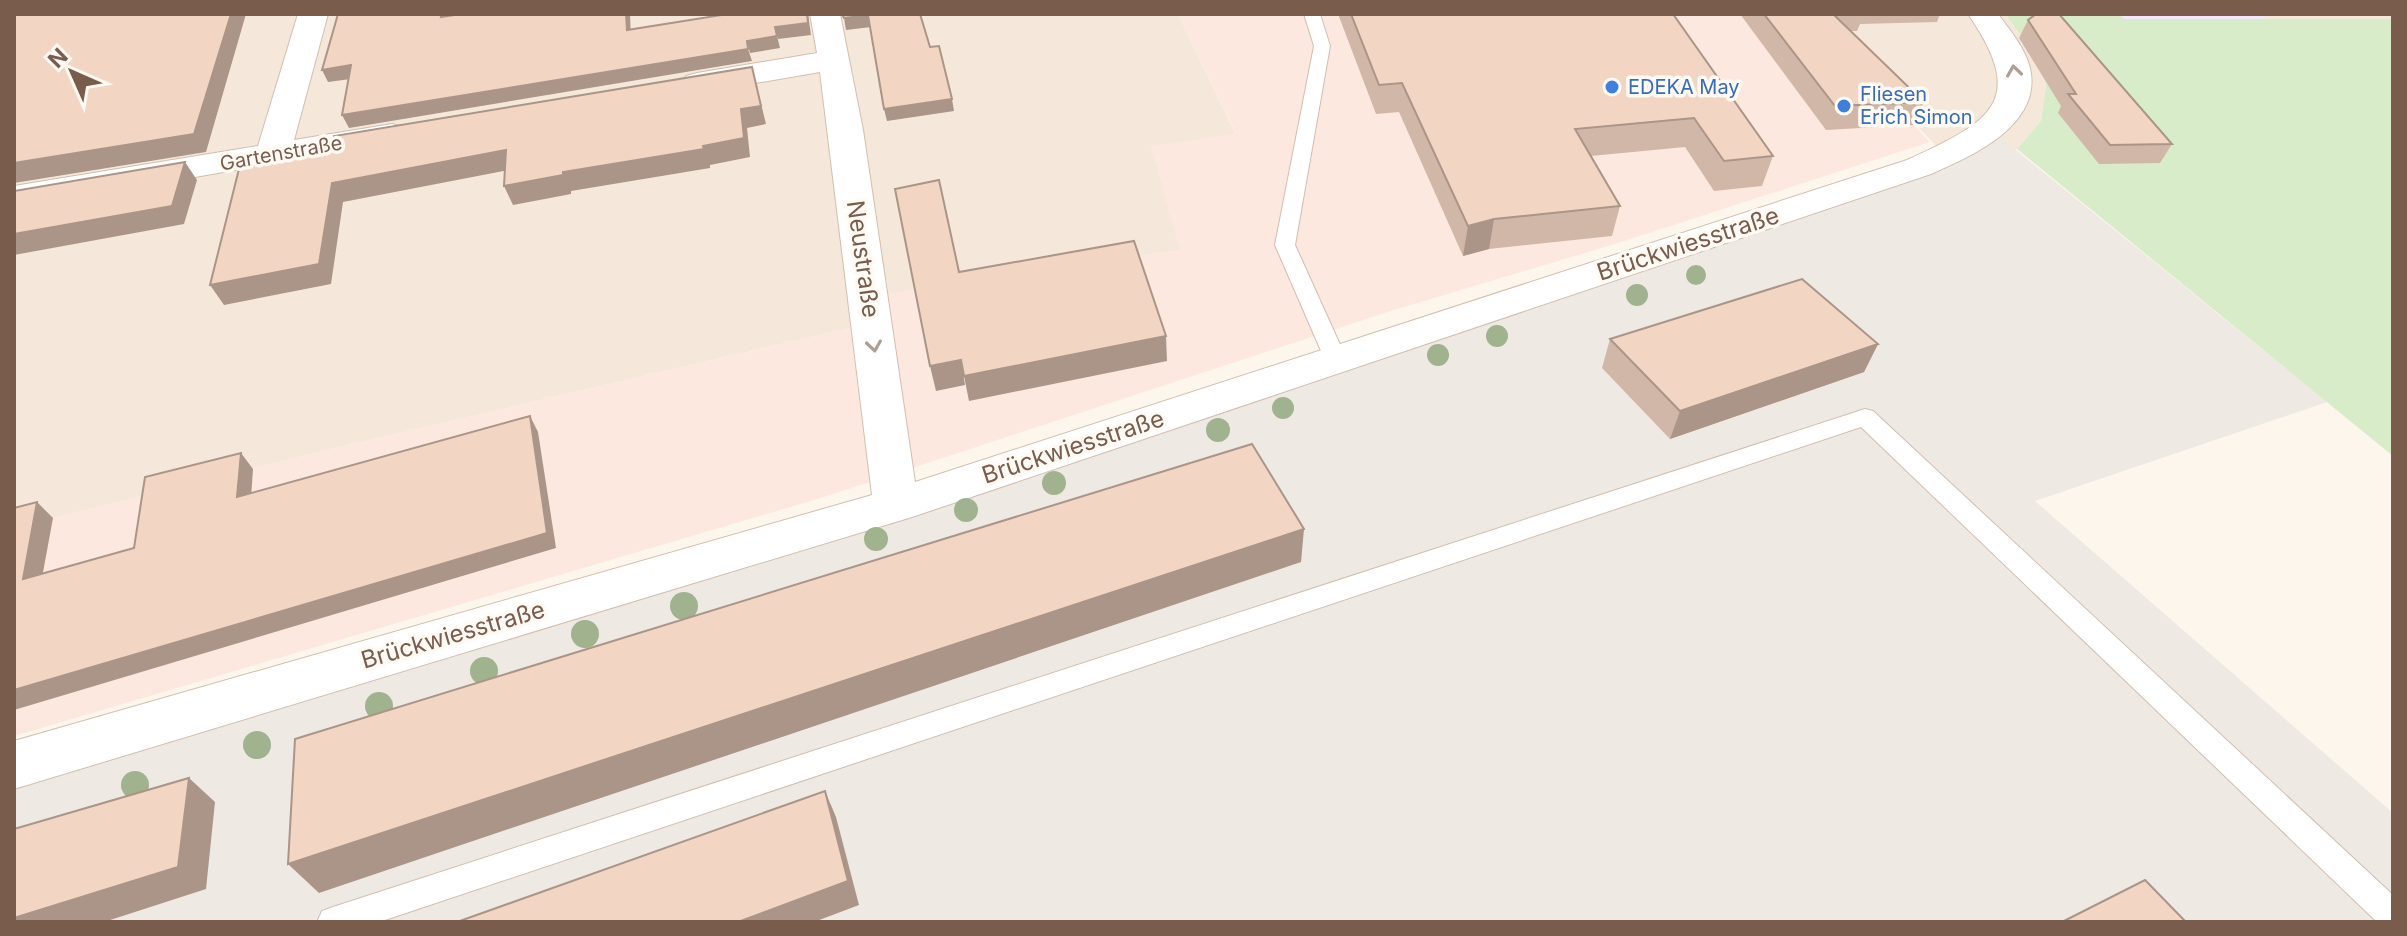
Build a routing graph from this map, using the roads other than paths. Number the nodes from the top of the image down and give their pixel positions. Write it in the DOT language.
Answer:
graph roads {
  1 [pos="313,14"];
  2 [pos="825,14"];
  3 [pos="1312,14"];
  4 [pos="1983,14"];
  5 [pos="833,60"];
  6 [pos="659,89"];
  7 [pos="428,128"];
  8 [pos="273,154"];
  9 [pos="14,197"];
  10 [pos="1336,360"];
  11 [pos="896,505"];
  12 [pos="14,765"];
  13 [pos="2393,916"];
  14 [pos="333,922"];
  1 -- 8 [label="street"];
  2 -- 5 [label="street, Neustraße"];
  3 -- 10 [label="lane"];
  10 -- 4 [label="street, Brückwiesstraße, one-way"];
  5 -- 6 [label="street"];
  5 -- 11 [label="street, Neustraße, one-way"];
  7 -- 8 [label="street, Gartenstraße"];
  8 -- 9 [label="street, Gartenstraße"];
  10 -- 11 [label="street, Brückwiesstraße"];
  11 -- 12 [label="street, Brückwiesstraße"];
  13 -- 14 [label="lane"];
}
